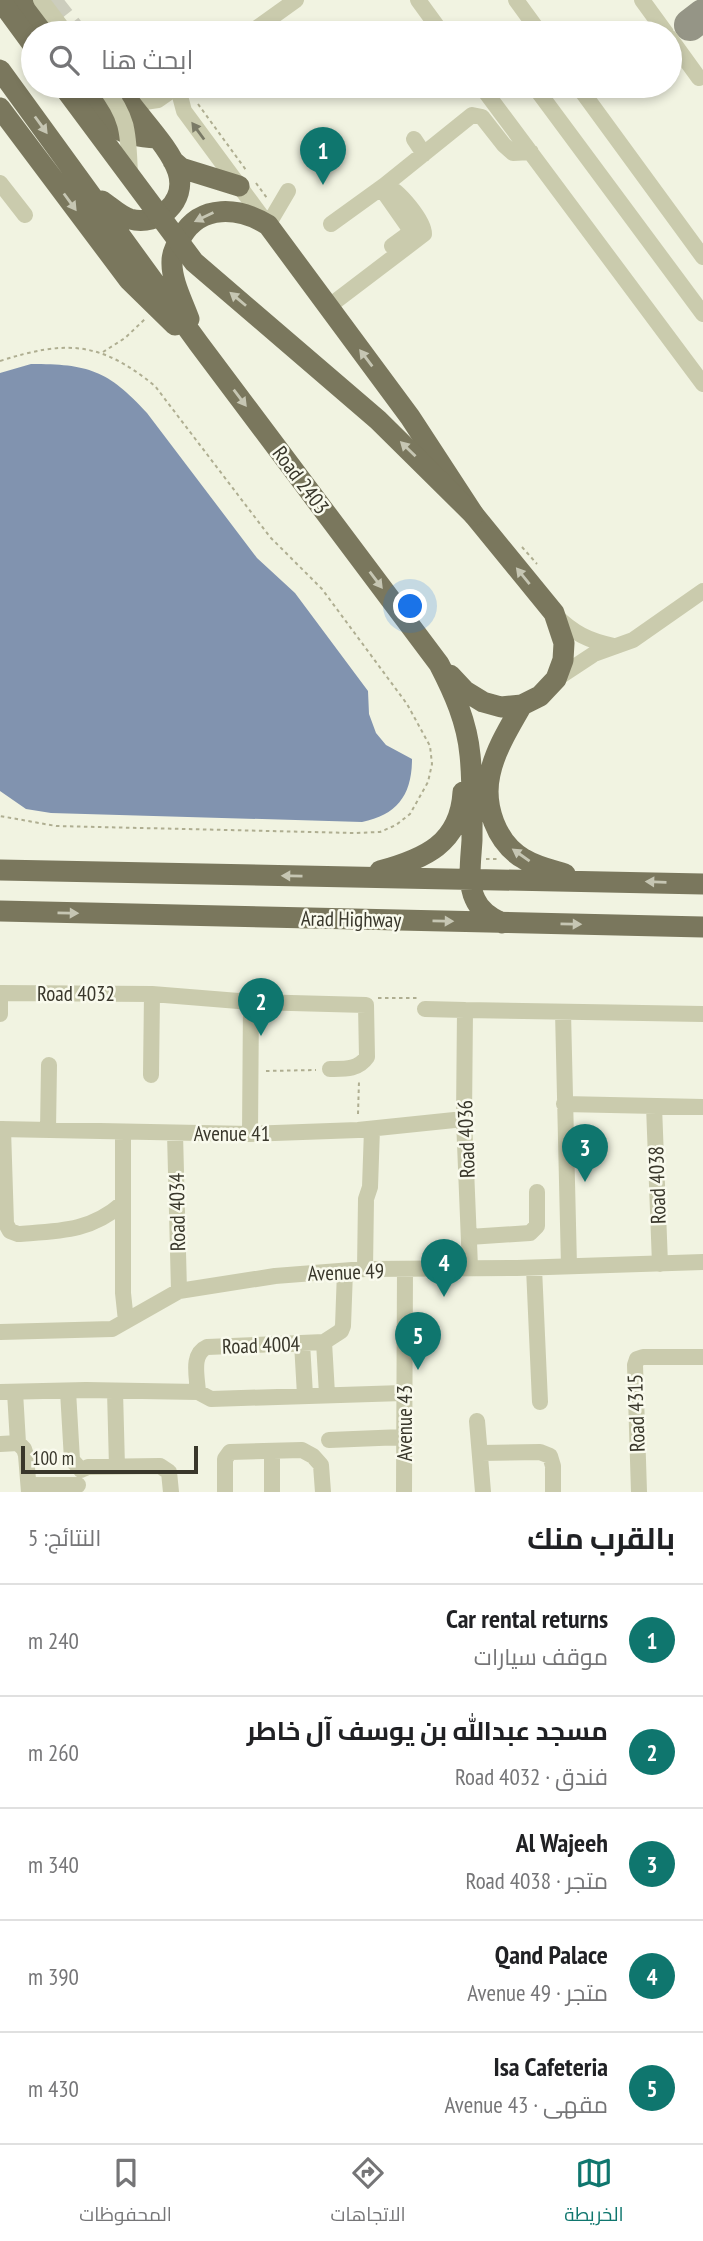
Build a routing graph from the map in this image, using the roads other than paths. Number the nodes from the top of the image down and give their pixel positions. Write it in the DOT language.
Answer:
graph roads {
  1 [pos="0,0"];
  2 [pos="296,0"];
  3 [pos="418,0"];
  4 [pos="516,0"];
  5 [pos="642,0"];
  6 [pos="31,2"];
  7 [pos="39,21"];
  8 [pos="52,21"];
  9 [pos="267,21"];
  10 [pos="433,21"];
  11 [pos="530,21"];
  12 [pos="657,21"];
  13 [pos="21,29"];
  14 [pos="682,55"];
  15 [pos="0,70"];
  16 [pos="699,78"];
  17 [pos="77,98"];
  18 [pos="82,98"];
  19 [pos="114,98"];
  20 [pos="161,98"];
  21 [pos="181,98"];
  22 [pos="490,98"];
  23 [pos="543,98"];
  24 [pos="587,98"];
  25 [pos="158,100"];
  26 [pos="131,104"];
  27 [pos="0,108"];
  28 [pos="435,123"];
  29 [pos="152,132"];
  30 [pos="445,137"];
  31 [pos="414,139"];
  32 [pos="531,152"];
  33 [pos="424,154"];
  34 [pos="173,161"];
  35 [pos="130,175"];
  36 [pos="0,183"];
  37 [pos="239,186"];
  38 [pos="383,187"];
  39 [pos="288,191"];
  40 [pos="92,194"];
  41 [pos="25,215"];
  42 [pos="331,224"];
  43 [pos="268,225"];
  44 [pos="703,257"];
  45 [pos="324,302"];
  46 [pos="703,314"];
  47 [pos="199,344"];
  48 [pos="703,384"];
  49 [pos="474,514"];
  50 [pos="703,592"];
  51 [pos="554,614"];
  52 [pos="616,647"];
  53 [pos="439,664"];
  54 [pos="556,679"];
  55 [pos="522,705"];
  56 [pos="470,752"];
  57 [pos="0,870"];
  58 [pos="360,877"];
  59 [pos="471,880"];
  60 [pos="609,881"];
  61 [pos="703,884"];
  62 [pos="0,911"];
  63 [pos="502,923"];
  64 [pos="703,927"];
  65 [pos="0,993"];
  66 [pos="152,994"];
  67 [pos="251,1002"];
  68 [pos="425,1009"];
  69 [pos="465,1010"];
  70 [pos="563,1012"];
  71 [pos="0,1014"];
  72 [pos="703,1014"];
  73 [pos="49,1065"];
  74 [pos="330,1069"];
  75 [pos="151,1075"];
  76 [pos="564,1104"];
  77 [pos="654,1106"];
  78 [pos="703,1107"];
  79 [pos="464,1119"];
  80 [pos="1,1129"];
  81 [pos="365,1129"];
  82 [pos="48,1130"];
  83 [pos="122,1132"];
  84 [pos="175,1133"];
  85 [pos="250,1134"];
  86 [pos="537,1192"];
  87 [pos="123,1203"];
  88 [pos="469,1237"];
  89 [pos="703,1262"];
  90 [pos="660,1264"];
  91 [pos="569,1266"];
  92 [pos="470,1267"];
  93 [pos="534,1268"];
  94 [pos="365,1269"];
  95 [pos="405,1270"];
  96 [pos="345,1271"];
  97 [pos="179,1291"];
  98 [pos="126,1321"];
  99 [pos="0,1332"];
  100 [pos="324,1342"];
  101 [pos="302,1343"];
  102 [pos="703,1357"];
  103 [pos="68,1391"];
  104 [pos="115,1391"];
  105 [pos="8,1392"];
  106 [pos="198,1392"];
  107 [pos="403,1393"];
  108 [pos="327,1394"];
  109 [pos="305,1395"];
  110 [pos="540,1402"];
  111 [pos="477,1421"];
  112 [pos="403,1437"];
  113 [pos="329,1440"];
  114 [pos="18,1443"];
  115 [pos="0,1444"];
  116 [pos="272,1452"];
  117 [pos="481,1453"];
  118 [pos="117,1467"];
  119 [pos="79,1482"];
  120 [pos="29,1489"];
  121 [pos="171,1492"];
  122 [pos="225,1492"];
  123 [pos="272,1492"];
  124 [pos="323,1492"];
  125 [pos="404,1492"];
  126 [pos="483,1492"];
  127 [pos="553,1492"];
  128 [pos="639,1492"];
  1 -- 13 [label="main road, bridge"];
  2 -- 9 [label="street"];
  3 -- 10 [label="street"];
  4 -- 11 [label="street"];
  5 -- 12 [label="street"];
  6 -- 7 [label="main road"];
  6 -- 8 [label="street, bridge"];
  14 -- 16 [label="street"];
  15 -- 40 [label="main road, Road 2403, one-way"];
  17 -- 35 [label="main road, bridge"];
  18 -- 29 [label="main road"];
  19 -- 35 [label="street, bridge"];
  20 -- 25 [label="street"];
  37 -- 21 [label="street, one-way"];
  22 -- 32 [label="street"];
  23 -- 46 [label="street"];
  24 -- 44 [label="street"];
  25 -- 26 [label="street"];
  25 -- 29 [label="street"];
  26 -- 29 [label="main road"];
  27 -- 47 [label="main road, one-way"];
  28 -- 30 [label="street"];
  29 -- 34 [label="main road"];
  30 -- 32 [label="street"];
  30 -- 33 [label="street"];
  31 -- 33 [label="street"];
  32 -- 48 [label="street"];
  33 -- 38 [label="street"];
  34 -- 37 [label="main road"];
  34 -- 40 [label="main road"];
  49 -- 35 [label="main road, one-way, bridge"];
  36 -- 41 [label="street"];
  37 -- 43 [label="street"];
  38 -- 42 [label="street"];
  38 -- 45 [label="street"];
  39 -- 43 [label="street"];
  40 -- 47 [label="main road, Road 2403"];
  43 -- 45 [label="main road"];
  43 -- 47 [label="main road, one-way"];
  49 -- 45 [label="main road, one-way"];
  47 -- 53 [label="main road, Road 2403, one-way"];
  51 -- 49 [label="main road, one-way"];
  50 -- 52 [label="street"];
  51 -- 52 [label="street"];
  51 -- 54 [label="main road"];
  52 -- 54 [label="street"];
  53 -- 55 [label="main road"];
  53 -- 56 [label="main road, Road 2403"];
  54 -- 55 [label="main road"];
  60 -- 55 [label="main road, one-way"];
  56 -- 58 [label="main road"];
  56 -- 59 [label="main road, Road 2403"];
  58 -- 57 [label="main road, Arad Highway, one-way"];
  58 -- 59 [label="main road, Arad Highway"];
  59 -- 60 [label="main road, Arad Highway"];
  59 -- 63 [label="main road, Road 2403"];
  61 -- 60 [label="main road, Arad Highway, one-way"];
  62 -- 63 [label="main road, Arad Highway, one-way"];
  63 -- 64 [label="main road, Arad Highway, one-way"];
  65 -- 66 [label="street, Road 4032"];
  65 -- 71 [label="street"];
  66 -- 67 [label="street, Road 4032"];
  66 -- 75 [label="street"];
  67 -- 74 [label="street, Road 4032"];
  67 -- 85 [label="street"];
  68 -- 69 [label="street"];
  69 -- 70 [label="street"];
  69 -- 79 [label="street, Road 4036"];
  70 -- 72 [label="street"];
  70 -- 76 [label="street"];
  73 -- 82 [label="street"];
  76 -- 77 [label="street"];
  76 -- 91 [label="street"];
  77 -- 78 [label="street"];
  77 -- 90 [label="street, Road 4038"];
  79 -- 81 [label="street, Avenue 41"];
  79 -- 88 [label="street, Road 4036"];
  80 -- 82 [label="street, Avenue 41"];
  80 -- 87 [label="street"];
  81 -- 85 [label="street, Avenue 41"];
  81 -- 94 [label="street"];
  82 -- 83 [label="street, Avenue 41"];
  83 -- 84 [label="street, Avenue 41"];
  83 -- 87 [label="street"];
  84 -- 85 [label="street, Avenue 41"];
  84 -- 97 [label="street, Road 4034"];
  86 -- 88 [label="street"];
  87 -- 98 [label="street"];
  88 -- 92 [label="street, Road 4036"];
  89 -- 90 [label="street, Avenue 49"];
  90 -- 91 [label="street, Avenue 49"];
  91 -- 93 [label="street, Avenue 49"];
  92 -- 93 [label="street, Avenue 49"];
  92 -- 95 [label="street, Avenue 49"];
  93 -- 110 [label="street"];
  94 -- 95 [label="street, Avenue 49"];
  94 -- 96 [label="street, Avenue 49"];
  95 -- 107 [label="street, Avenue 43"];
  96 -- 97 [label="street, Avenue 49"];
  96 -- 100 [label="street, Road 4004"];
  97 -- 98 [label="street, Avenue 49"];
  98 -- 99 [label="street, Avenue 49"];
  100 -- 101 [label="street, Road 4004"];
  100 -- 108 [label="street, Road 4004"];
  101 -- 106 [label="street, Road 4004"];
  101 -- 109 [label="street"];
  102 -- 128 [label="street, Road 4315"];
  103 -- 104 [label="street"];
  103 -- 105 [label="street"];
  103 -- 119 [label="street"];
  104 -- 106 [label="street"];
  104 -- 118 [label="street"];
  105 -- 114 [label="street"];
  106 -- 109 [label="street"];
  107 -- 108 [label="street"];
  107 -- 112 [label="street, Avenue 43"];
  108 -- 109 [label="street"];
  111 -- 117 [label="street"];
  112 -- 113 [label="street"];
  112 -- 125 [label="street, Avenue 43"];
  114 -- 115 [label="street"];
  114 -- 120 [label="street"];
  116 -- 122 [label="street"];
  116 -- 123 [label="street"];
  116 -- 124 [label="street"];
  117 -- 126 [label="street"];
  117 -- 127 [label="street"];
  118 -- 119 [label="street"];
  118 -- 121 [label="street"];
  119 -- 120 [label="street"];
}
